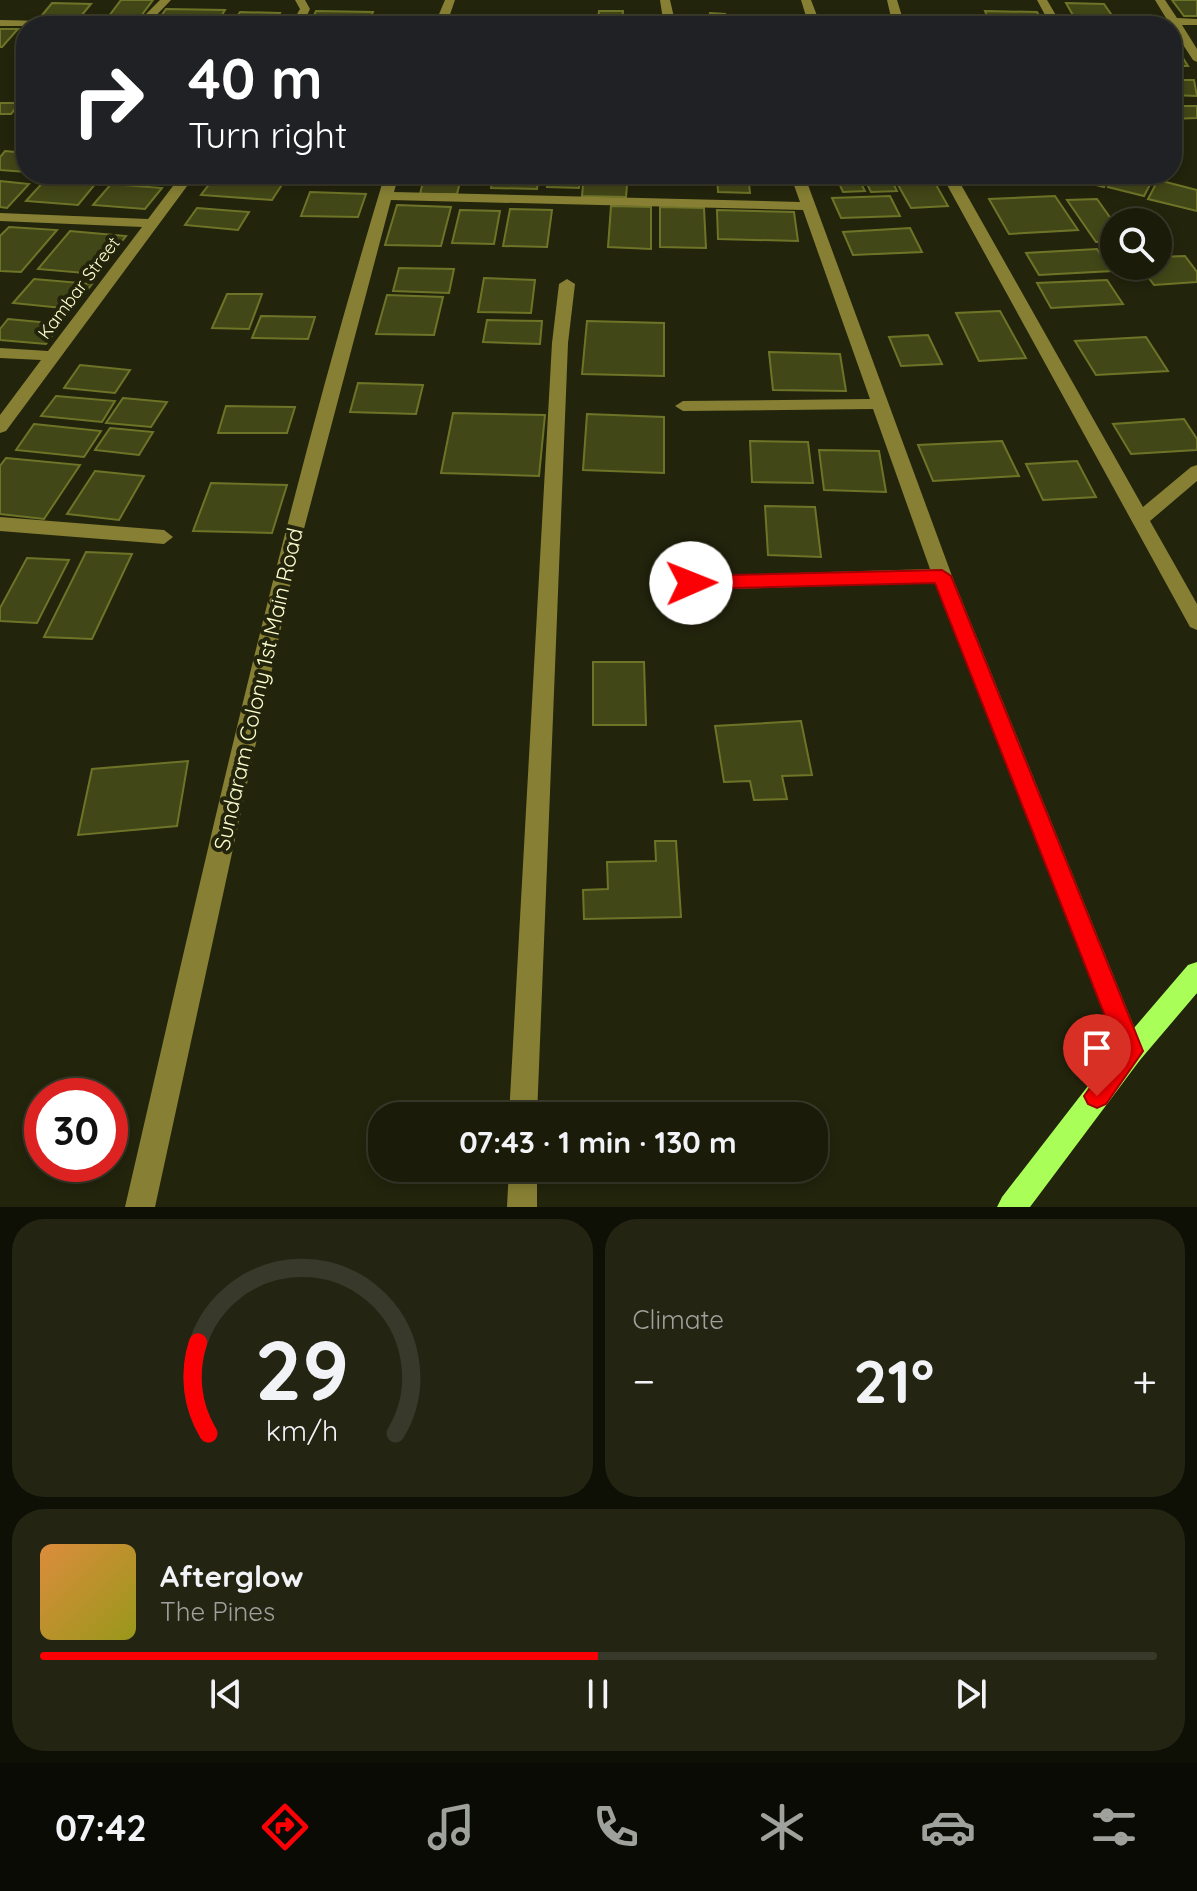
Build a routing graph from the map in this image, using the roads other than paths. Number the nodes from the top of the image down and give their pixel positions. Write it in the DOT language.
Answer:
graph roads {
  1 [pos="1182,36"];
  2 [pos="1197,58"];
  3 [pos="182,184"];
  4 [pos="389,184"];
  5 [pos="800,184"];
  6 [pos="954,184"];
  7 [pos="385,196"];
  8 [pos="808,206"];
  9 [pos="0,217"];
  10 [pos="153,223"];
  11 [pos="567,284"];
  12 [pos="0,353"];
  13 [pos="53,356"];
  14 [pos="879,404"];
  15 [pos="683,406"];
  16 [pos="0,427"];
  17 [pos="1197,471"];
  18 [pos="1141,519"];
  19 [pos="0,524"];
  20 [pos="164,537"];
  21 [pos="942,576"];
  22 [pos="691,583"];
  23 [pos="1197,622"];
  24 [pos="1197,974"];
  25 [pos="1131,1051"];
  26 [pos="524,1102"];
  27 [pos="523,1182"];
  28 [pos="140,1207"];
  29 [pos="522,1207"];
  30 [pos="1012,1207"];
  1 -- 2 [label="street"];
  3 -- 10 [label="street, Kambar Street"];
  4 -- 7 [label="street, Sundaram Colony 1st Main Road"];
  5 -- 8 [label="street"];
  6 -- 18 [label="street"];
  7 -- 8 [label="street"];
  7 -- 28 [label="street, Sundaram Colony 1st Main Road"];
  8 -- 14 [label="street"];
  9 -- 10 [label="street"];
  10 -- 13 [label="street, Kambar Street"];
  11 -- 26 [label="street"];
  12 -- 13 [label="street"];
  13 -- 16 [label="street, Kambar Street"];
  14 -- 15 [label="street"];
  14 -- 21 [label="street"];
  17 -- 18 [label="street"];
  18 -- 23 [label="street"];
  19 -- 20 [label="street"];
  21 -- 22 [label="street"];
  21 -- 25 [label="street"];
  24 -- 25 [label="main road"];
  25 -- 30 [label="main road"];
  27 -- 29 [label="street"];
}
